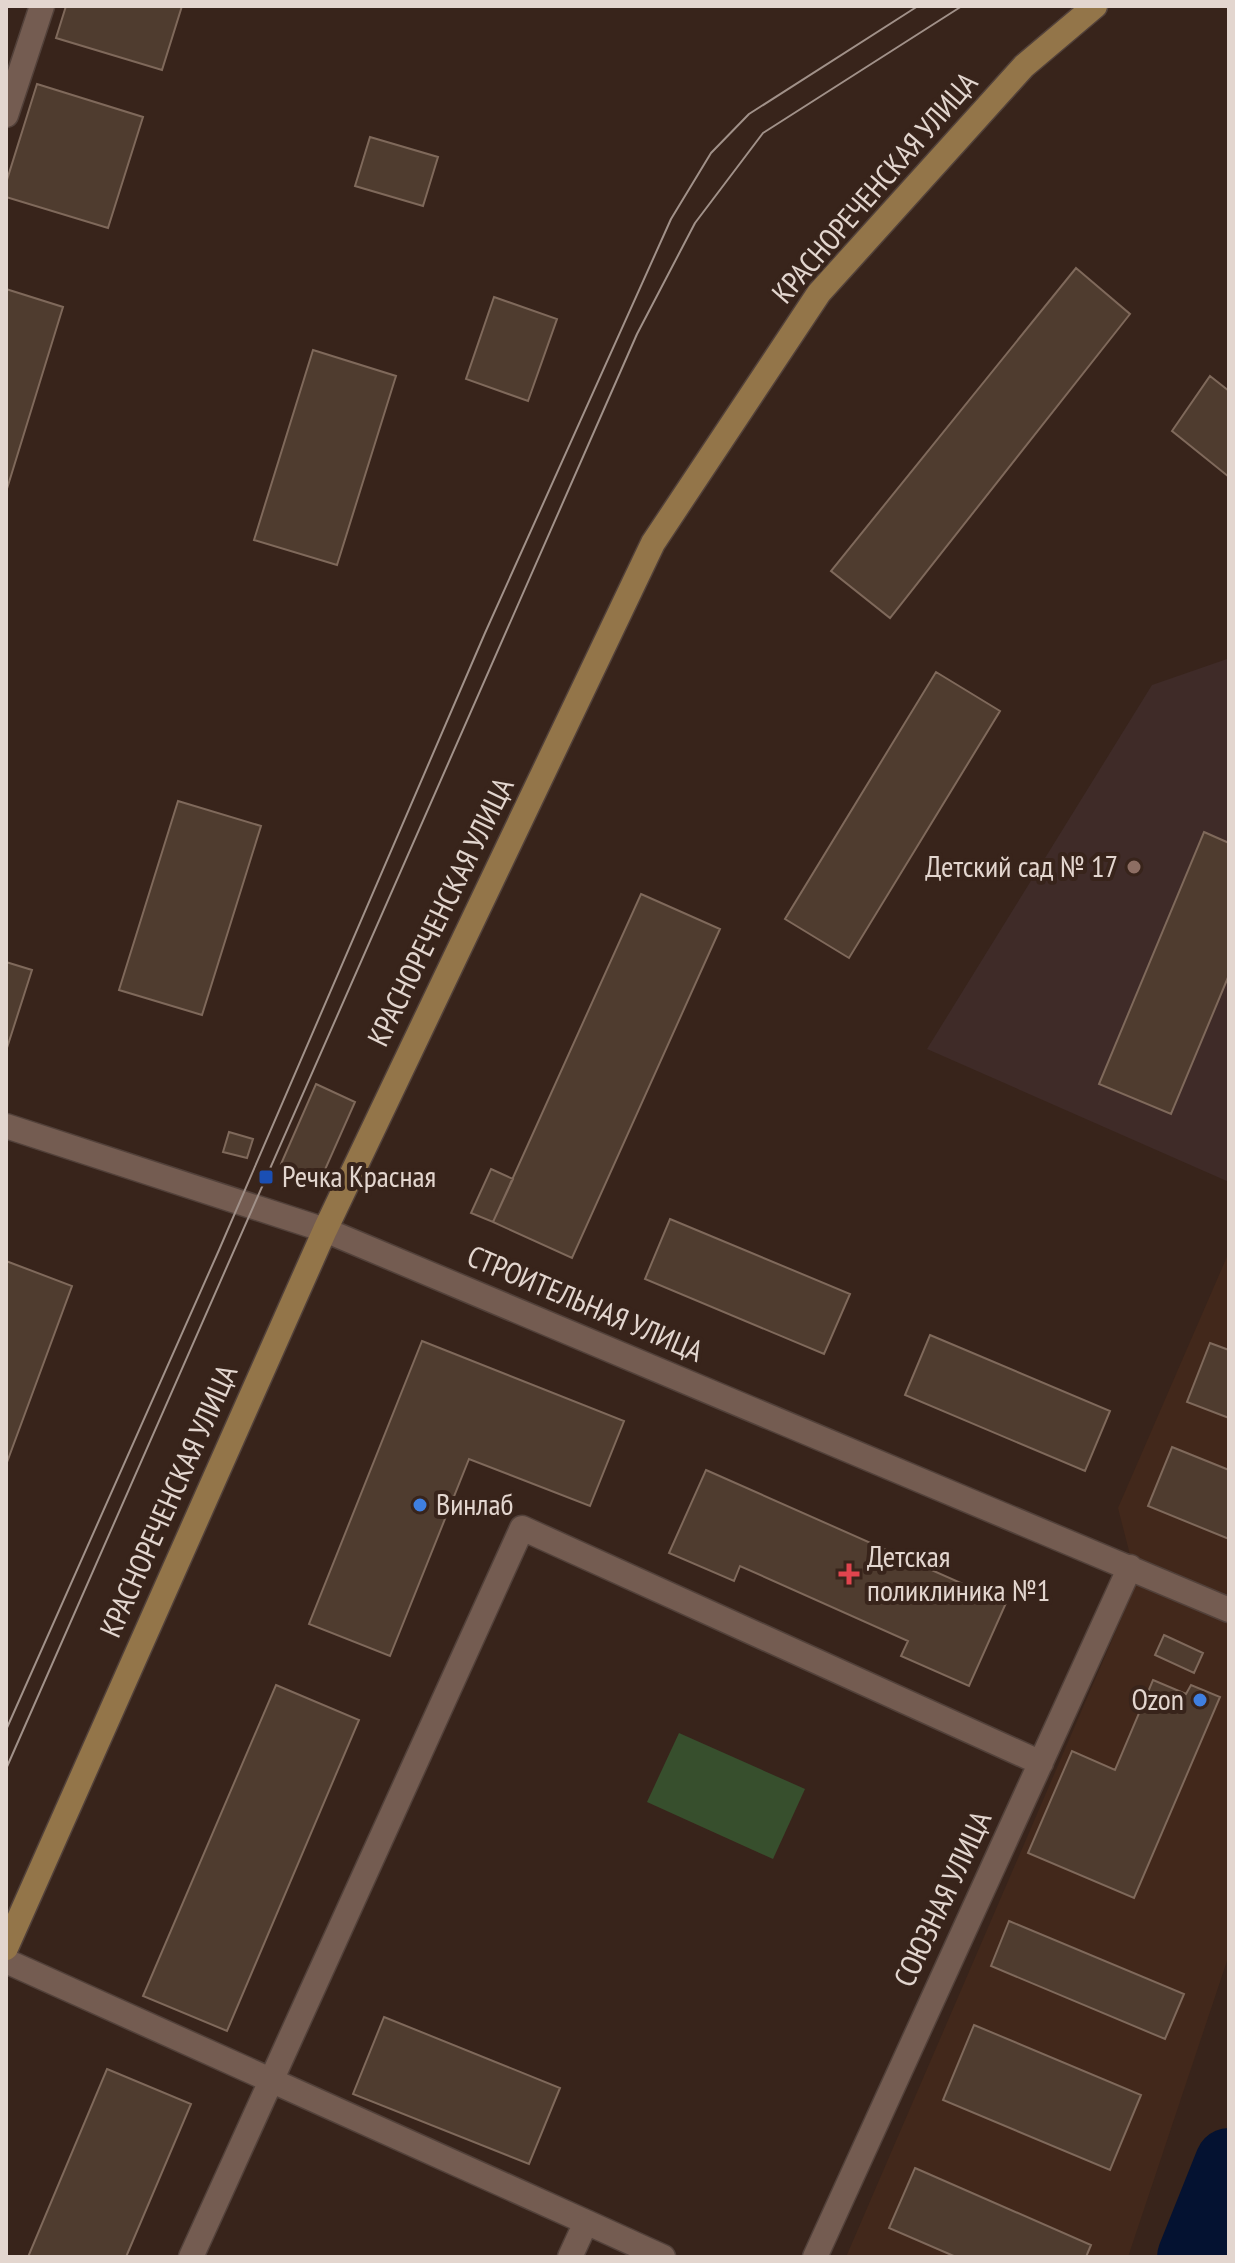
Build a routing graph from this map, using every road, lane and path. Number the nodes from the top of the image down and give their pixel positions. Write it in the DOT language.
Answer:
graph roads {
  1 [pos="42,6"];
  2 [pos="1095,6"];
  3 [pos="6,115"];
  4 [pos="6,1126"];
  5 [pos="325,1230"];
  6 [pos="1130,1567"];
  7 [pos="1229,1610"];
  8 [pos="1041,1763"];
  9 [pos="6,1948"];
  10 [pos="6,1961"];
  11 [pos="271,2080"];
  12 [pos="586,2222"];
  13 [pos="191,2257"];
  14 [pos="570,2257"];
  15 [pos="663,2257"];
  16 [pos="815,2257"];
  1 -- 3 [label="street"];
  2 -- 5 [label="main road, КРАСНОРЕЧЕНСКАЯ УЛИЦА"];
  4 -- 5 [label="street, СТРОИТЕЛЬНАЯ УЛИЦА"];
  5 -- 6 [label="street, СТРОИТЕЛЬНАЯ УЛИЦА"];
  5 -- 9 [label="main road, КРАСНОРЕЧЕНСКАЯ УЛИЦА"];
  6 -- 7 [label="street, СТРОИТЕЛЬНАЯ УЛИЦА"];
  6 -- 8 [label="street, СОЮЗНАЯ УЛИЦА"];
  8 -- 11 [label="street"];
  8 -- 16 [label="street, СОЮЗНАЯ УЛИЦА"];
  10 -- 11 [label="street"];
  11 -- 12 [label="street"];
  11 -- 13 [label="street"];
  12 -- 14 [label="street"];
  12 -- 15 [label="street"];
}
